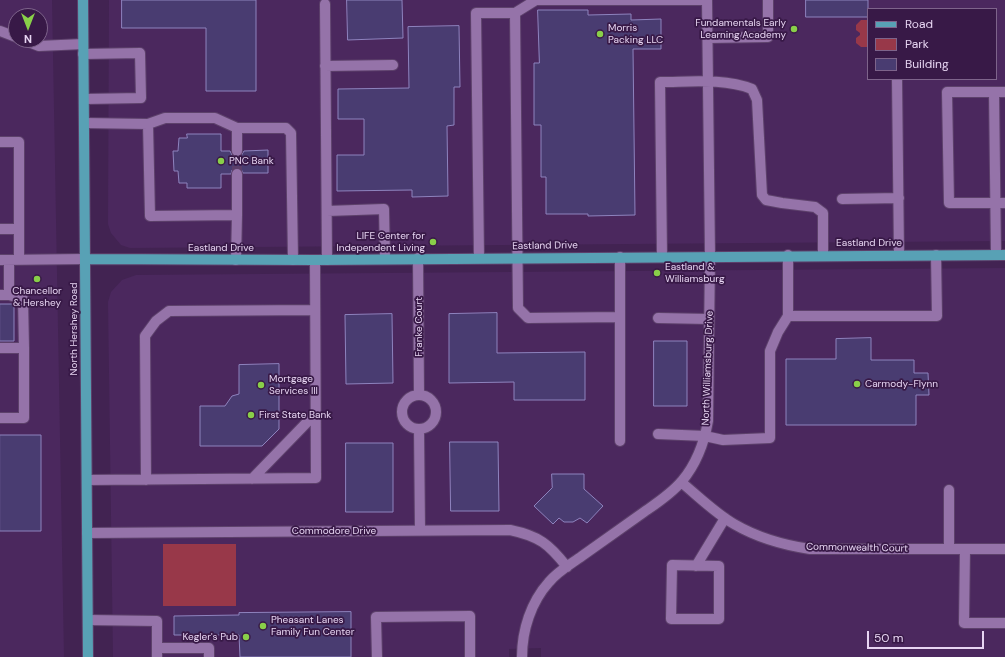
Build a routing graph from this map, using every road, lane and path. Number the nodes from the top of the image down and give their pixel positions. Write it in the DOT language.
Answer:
graph roads {
  1 [pos="83,0"];
  2 [pos="707,0"];
  3 [pos="768,0"];
  4 [pos="325,4"];
  5 [pos="515,13"];
  6 [pos="708,38"];
  7 [pos="48,47"];
  8 [pos="83,49"];
  9 [pos="393,65"];
  10 [pos="325,66"];
  11 [pos="897,80"];
  12 [pos="708,82"];
  13 [pos="994,92"];
  14 [pos="1005,92"];
  15 [pos="84,99"];
  16 [pos="84,123"];
  17 [pos="148,124"];
  18 [pos="237,128"];
  19 [pos="0,142"];
  20 [pos="237,151"];
  21 [pos="237,174"];
  22 [pos="842,198"];
  23 [pos="899,198"];
  24 [pos="1000,203"];
  25 [pos="326,211"];
  26 [pos="237,215"];
  27 [pos="0,229"];
  28 [pos="20,230"];
  29 [pos="823,255"];
  30 [pos="899,255"];
  31 [pos="936,255"];
  32 [pos="1000,255"];
  33 [pos="662,256"];
  34 [pos="710,256"];
  35 [pos="788,256"];
  36 [pos="620,257"];
  37 [pos="418,258"];
  38 [pos="479,258"];
  39 [pos="517,258"];
  40 [pos="85,259"];
  41 [pos="386,259"];
  42 [pos="10,260"];
  43 [pos="236,260"];
  44 [pos="293,260"];
  45 [pos="315,260"];
  46 [pos="327,260"];
  47 [pos="4,295"];
  48 [pos="315,310"];
  49 [pos="788,316"];
  50 [pos="620,317"];
  51 [pos="658,318"];
  52 [pos="709,319"];
  53 [pos="0,348"];
  54 [pos="24,348"];
  55 [pos="419,395"];
  56 [pos="315,414"];
  57 [pos="0,418"];
  58 [pos="419,429"];
  59 [pos="658,434"];
  60 [pos="705,436"];
  61 [pos="620,441"];
  62 [pos="252,478"];
  63 [pos="87,480"];
  64 [pos="146,480"];
  65 [pos="681,482"];
  66 [pos="949,490"];
  67 [pos="725,518"];
  68 [pos="420,530"];
  69 [pos="87,533"];
  70 [pos="949,549"];
  71 [pos="1005,549"];
  72 [pos="965,550"];
  73 [pos="696,566"];
  74 [pos="567,567"];
  75 [pos="88,620"];
  76 [pos="1005,623"];
  77 [pos="157,652"];
  78 [pos="88,657"];
  79 [pos="209,657"];
  80 [pos="377,657"];
  81 [pos="470,657"];
  82 [pos="522,657"];
  1 -- 8 [label="main road, North Hershey Road"];
  2 -- 5 [label="street"];
  2 -- 6 [label="street, North Williamsburg Drive"];
  3 -- 6 [label="street"];
  4 -- 10 [label="street"];
  5 -- 38 [label="street"];
  5 -- 39 [label="street"];
  6 -- 12 [label="street, North Williamsburg Drive"];
  7 -- 8 [label="street"];
  8 -- 15 [label="main road, North Hershey Road"];
  8 -- 15 [label="street"];
  9 -- 10 [label="street"];
  10 -- 25 [label="street"];
  11 -- 23 [label="street"];
  12 -- 29 [label="street"];
  12 -- 33 [label="street"];
  12 -- 34 [label="street, North Williamsburg Drive"];
  13 -- 14 [label="street"];
  13 -- 24 [label="street"];
  13 -- 24 [label="street"];
  15 -- 16 [label="main road, North Hershey Road"];
  16 -- 17 [label="street"];
  16 -- 40 [label="main road, North Hershey Road"];
  17 -- 18 [label="street"];
  17 -- 26 [label="street"];
  18 -- 20 [label="street"];
  18 -- 44 [label="street"];
  19 -- 28 [label="street"];
  21 -- 26 [label="street"];
  22 -- 23 [label="street"];
  23 -- 30 [label="street"];
  24 -- 32 [label="street"];
  25 -- 41 [label="street"];
  25 -- 46 [label="street"];
  26 -- 43 [label="street"];
  27 -- 28 [label="street"];
  28 -- 42 [label="street"];
  29 -- 30 [label="main road, Eastland Drive"];
  29 -- 35 [label="main road, Eastland Drive"];
  30 -- 31 [label="main road, Eastland Drive"];
  31 -- 32 [label="main road, Eastland Drive"];
  31 -- 49 [label="street"];
  33 -- 34 [label="main road, Eastland Drive"];
  33 -- 36 [label="main road, Eastland Drive"];
  34 -- 35 [label="main road, Eastland Drive"];
  34 -- 52 [label="street, North Williamsburg Drive"];
  35 -- 49 [label="street"];
  36 -- 39 [label="main road, Eastland Drive"];
  36 -- 50 [label="street"];
  37 -- 38 [label="main road, Eastland Drive"];
  37 -- 41 [label="main road, Eastland Drive"];
  37 -- 55 [label="street, Franke Court"];
  38 -- 39 [label="main road, Eastland Drive"];
  39 -- 50 [label="street"];
  40 -- 42 [label="street"];
  40 -- 43 [label="main road, Eastland Drive"];
  40 -- 63 [label="main road, North Hershey Road"];
  41 -- 46 [label="main road, Eastland Drive"];
  42 -- 47 [label="street"];
  43 -- 44 [label="main road, Eastland Drive"];
  44 -- 45 [label="main road, Eastland Drive"];
  45 -- 46 [label="main road, Eastland Drive"];
  45 -- 48 [label="street"];
  47 -- 54 [label="street"];
  48 -- 56 [label="street"];
  48 -- 64 [label="street"];
  49 -- 60 [label="street"];
  50 -- 61 [label="street"];
  51 -- 52 [label="street"];
  52 -- 60 [label="street, North Williamsburg Drive"];
  53 -- 54 [label="street"];
  54 -- 57 [label="street"];
  55 -- 58 [label="street"];
  55 -- 58 [label="street"];
  56 -- 62 [label="street"];
  56 -- 62 [label="street"];
  58 -- 68 [label="street"];
  59 -- 60 [label="street"];
  60 -- 65 [label="street, North Williamsburg Drive"];
  62 -- 64 [label="street"];
  63 -- 64 [label="street"];
  63 -- 69 [label="main road, North Hershey Road"];
  65 -- 67 [label="street, Commonwealth Court"];
  65 -- 74 [label="street, North Williamsburg Drive"];
  66 -- 70 [label="street"];
  67 -- 70 [label="street, Commonwealth Court"];
  67 -- 73 [label="street"];
  68 -- 69 [label="street, Commodore Drive"];
  68 -- 74 [label="street, Commodore Drive"];
  69 -- 75 [label="main road, North Hershey Road"];
  70 -- 72 [label="street, Commonwealth Court"];
  71 -- 72 [label="street, Commonwealth Court"];
  72 -- 76 [label="street"];
  73 -- 73 [label="street"];
  74 -- 82 [label="street, North Williamsburg Drive"];
  75 -- 77 [label="street"];
  75 -- 78 [label="main road, North Hershey Road"];
  77 -- 79 [label="street"];
  80 -- 81 [label="street"];
}
